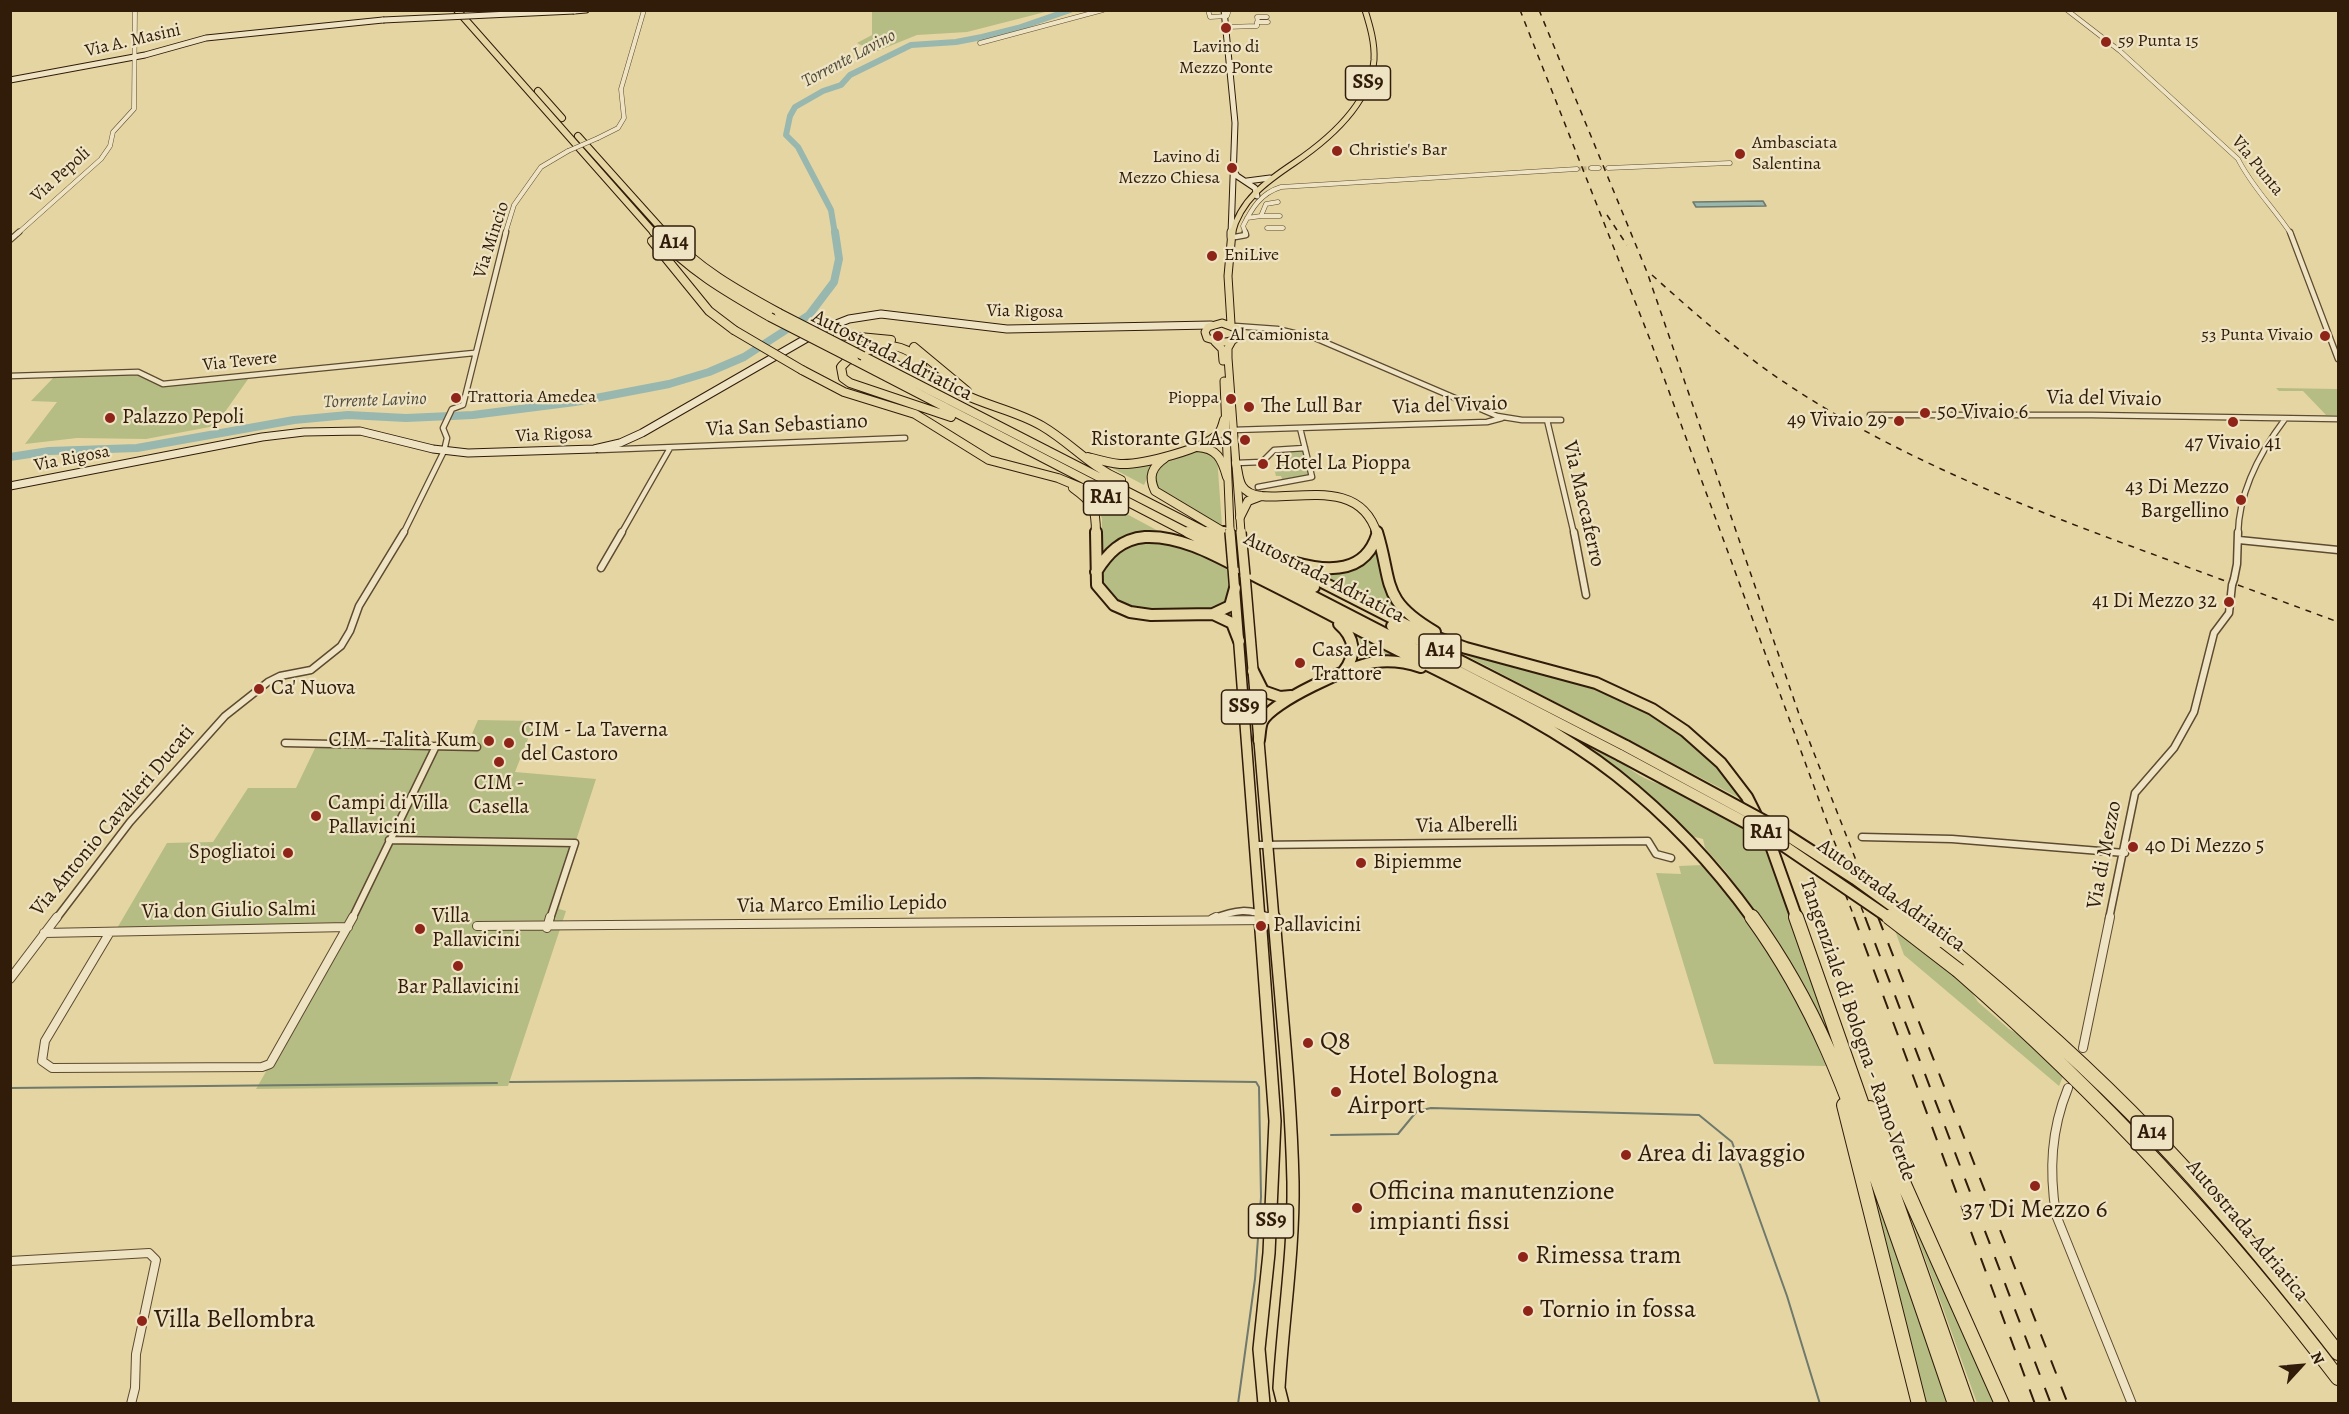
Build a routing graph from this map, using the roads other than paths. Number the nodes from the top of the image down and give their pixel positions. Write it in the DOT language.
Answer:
graph roads {
  1 [pos="135,10"];
  2 [pos="457,10"];
  3 [pos="466,10"];
  4 [pos="586,10"];
  5 [pos="644,10"];
  6 [pos="1104,10"];
  7 [pos="1208,10"];
  8 [pos="1229,10"];
  9 [pos="2067,10"];
  10 [pos="574,11"];
  11 [pos="1365,11"];
  12 [pos="1224,13"];
  13 [pos="1268,19"];
  14 [pos="1226,27"];
  15 [pos="980,43"];
  16 [pos="134,57"];
  17 [pos="10,80"];
  18 [pos="1730,163"];
  19 [pos="1232,168"];
  20 [pos="1591,168"];
  21 [pos="1599,168"];
  22 [pos="1608,168"];
  23 [pos="1577,169"];
  24 [pos="1284,170"];
  25 [pos="1270,178"];
  26 [pos="1243,181"];
  27 [pos="1231,184"];
  28 [pos="1257,195"];
  29 [pos="1231,198"];
  30 [pos="1248,201"];
  31 [pos="1278,202"];
  32 [pos="636,213"];
  33 [pos="1261,216"];
  34 [pos="1247,218"];
  35 [pos="1267,228"];
  36 [pos="1275,228"];
  37 [pos="1283,228"];
  38 [pos="1233,237"];
  39 [pos="10,240"];
  40 [pos="1228,310"];
  41 [pos="774,315"];
  42 [pos="1214,324"];
  43 [pos="1233,325"];
  44 [pos="1181,327"];
  45 [pos="1260,328"];
  46 [pos="1205,335"];
  47 [pos="1236,339"];
  48 [pos="1215,342"];
  49 [pos="474,353"];
  50 [pos="858,358"];
  51 [pos="2338,358"];
  52 [pos="10,376"];
  53 [pos="984,402"];
  54 [pos="915,414"];
  55 [pos="1870,415"];
  56 [pos="1502,417"];
  57 [pos="2285,419"];
  58 [pos="2338,419"];
  59 [pos="1224,420"];
  60 [pos="1547,420"];
  61 [pos="1561,420"];
  62 [pos="1300,428"];
  63 [pos="1233,430"];
  64 [pos="905,438"];
  65 [pos="1019,446"];
  66 [pos="1191,447"];
  67 [pos="1305,447"];
  68 [pos="670,448"];
  69 [pos="1071,449"];
  70 [pos="444,451"];
  71 [pos="580,451"];
  72 [pos="1165,458"];
  73 [pos="1236,463"];
  74 [pos="1227,477"];
  75 [pos="1058,478"];
  76 [pos="1102,479"];
  77 [pos="10,486"];
  78 [pos="1258,486"];
  79 [pos="1263,495"];
  80 [pos="1240,517"];
  81 [pos="1225,529"];
  82 [pos="1377,531"];
  83 [pos="2239,540"];
  84 [pos="1252,547"];
  85 [pos="2338,550"];
  86 [pos="1225,561"];
  87 [pos="601,568"];
  88 [pos="1096,573"];
  89 [pos="1261,579"];
  90 [pos="1235,588"];
  91 [pos="1586,595"];
  92 [pos="1213,614"];
  93 [pos="1239,641"];
  94 [pos="1529,664"];
  95 [pos="1253,671"];
  96 [pos="1343,673"];
  97 [pos="1306,692"];
  98 [pos="1485,696"];
  99 [pos="1260,740"];
  100 [pos="285,743"];
  101 [pos="436,746"];
  102 [pos="477,747"];
  103 [pos="1623,751"];
  104 [pos="1862,837"];
  105 [pos="388,840"];
  106 [pos="1255,845"];
  107 [pos="1267,845"];
  108 [pos="2125,854"];
  109 [pos="1671,858"];
  110 [pos="1265,917"];
  111 [pos="477,926"];
  112 [pos="348,927"];
  113 [pos="547,928"];
  114 [pos="110,932"];
  115 [pos="44,933"];
  116 [pos="10,979"];
  117 [pos="1826,999"];
  118 [pos="1817,1025"];
  119 [pos="2083,1048"];
  120 [pos="2068,1088"];
  121 [pos="1273,1093"];
  122 [pos="1288,1093"];
  123 [pos="10,1260"];
  124 [pos="2338,1353"];
  125 [pos="2338,1378"];
  126 [pos="131,1404"];
  127 [pos="1264,1404"];
  128 [pos="1283,1404"];
  129 [pos="1919,1404"];
  130 [pos="1955,1404"];
  131 [pos="1967,1404"];
  132 [pos="2002,1404"];
  133 [pos="2132,1404"];
  1 -- 16 [label="street, Via Pepoli"];
  2 -- 32 [label="highway, Autostrada Adriatica / A14"];
  3 -- 41 [label="highway, Autostrada Adriatica / A14"];
  4 -- 10 [label="main road, Via A. Masini"];
  5 -- 49 [label="street, Via Mincio, bridge"];
  6 -- 15 [label="street"];
  7 -- 12 [label="street"];
  8 -- 12 [label="street"];
  9 -- 51 [label="street, Via Punta"];
  10 -- 16 [label="main road, Via A. Masini, bridge"];
  11 -- 24 [label="main road, SS9"];
  12 -- 14 [label="main road"];
  13 -- 14 [label="street"];
  14 -- 19 [label="main road"];
  16 -- 17 [label="main road, Via A. Masini"];
  16 -- 39 [label="street, Via Pepoli"];
  18 -- 22 [label="street"];
  19 -- 26 [label="main road"];
  19 -- 27 [label="main road"];
  20 -- 21 [label="street"];
  23 -- 34 [label="street"];
  24 -- 25 [label="main road, SS9"];
  24 -- 28 [label="main road, SS9"];
  25 -- 26 [label="main road"];
  25 -- 28 [label="main road, SS9"];
  26 -- 27 [label="main road"];
  26 -- 28 [label="main road"];
  27 -- 29 [label="main road"];
  28 -- 30 [label="main road, SS9"];
  28 -- 38 [label="main road, SS9"];
  29 -- 30 [label="main road"];
  29 -- 38 [label="main road"];
  30 -- 38 [label="main road, SS9"];
  31 -- 33 [label="street"];
  32 -- 41 [label="highway, Autostrada Adriatica / A14"];
  32 -- 54 [label="highway, bridge"];
  33 -- 34 [label="street"];
  33 -- 36 [label="street"];
  34 -- 38 [label="street"];
  35 -- 36 [label="street"];
  36 -- 37 [label="street"];
  38 -- 40 [label="main road, SS9"];
  40 -- 42 [label="main road"];
  40 -- 43 [label="main road, SS9"];
  41 -- 50 [label="highway, Autostrada Adriatica / A14, bridge"];
  41 -- 53 [label="highway, bridge"];
  42 -- 43 [label="main road"];
  42 -- 44 [label="main road, Via Rigosa"];
  42 -- 46 [label="main road"];
  43 -- 45 [label="street"];
  43 -- 47 [label="main road, SS9"];
  44 -- 46 [label="main road, Via Rigosa"];
  44 -- 71 [label="main road, Via Rigosa"];
  45 -- 47 [label="street"];
  45 -- 56 [label="street"];
  46 -- 48 [label="main road"];
  47 -- 48 [label="main road"];
  47 -- 63 [label="main road, SS9"];
  48 -- 59 [label="main road, SS9"];
  49 -- 52 [label="street, Via Tevere"];
  49 -- 70 [label="street, Via Mincio"];
  50 -- 65 [label="highway, Autostrada Adriatica / A14"];
  50 -- 76 [label="highway, Autostrada Adriatica / A14"];
  53 -- 65 [label="highway"];
  53 -- 69 [label="highway, RA1"];
  54 -- 75 [label="highway, RA1"];
  54 -- 76 [label="highway"];
  55 -- 57 [label="street, Via del Vivaio"];
  56 -- 60 [label="street, Via del Vivaio"];
  56 -- 62 [label="street, Via del Vivaio"];
  57 -- 58 [label="street, Via del Vivaio"];
  57 -- 83 [label="street, Via di Mezzo"];
  59 -- 66 [label="highway"];
  59 -- 74 [label="main road, SS9"];
  60 -- 61 [label="street, Via del Vivaio"];
  60 -- 91 [label="street, Via Maccaferro"];
  62 -- 63 [label="street, Via del Vivaio"];
  62 -- 67 [label="street"];
  63 -- 73 [label="main road, SS9"];
  64 -- 68 [label="street, Via San Sebastiano"];
  65 -- 103 [label="highway, Autostrada Adriatica / A14"];
  66 -- 72 [label="highway"];
  66 -- 74 [label="highway"];
  67 -- 73 [label="street"];
  67 -- 78 [label="street"];
  68 -- 71 [label="street, Via San Sebastiano"];
  68 -- 87 [label="street"];
  69 -- 72 [label="highway"];
  69 -- 81 [label="highway, RA1"];
  70 -- 71 [label="main road, Via Rigosa"];
  70 -- 77 [label="main road, Via Rigosa"];
  70 -- 115 [label="street, Via Antonio Cavalieri Ducati"];
  72 -- 81 [label="highway"];
  73 -- 79 [label="highway"];
  73 -- 80 [label="main road, SS9"];
  74 -- 81 [label="main road, SS9"];
  75 -- 86 [label="highway, RA1"];
  75 -- 88 [label="highway"];
  76 -- 103 [label="highway, Autostrada Adriatica / A14"];
  79 -- 80 [label="highway"];
  79 -- 82 [label="highway"];
  80 -- 95 [label="main road, SS9, bridge"];
  81 -- 84 [label="highway, Tangenziale di Bologna - Ramo Verde / RA1"];
  81 -- 90 [label="main road, SS9, bridge"];
  82 -- 84 [label="highway"];
  82 -- 94 [label="highway"];
  83 -- 85 [label="street"];
  83 -- 108 [label="street, Via di Mezzo"];
  84 -- 94 [label="highway, Tangenziale di Bologna - Ramo Verde / RA1"];
  86 -- 88 [label="highway"];
  86 -- 89 [label="highway, Tangenziale di Bologna - Ramo Verde / RA1"];
  88 -- 92 [label="highway"];
  89 -- 96 [label="highway"];
  89 -- 98 [label="highway, Tangenziale di Bologna - Ramo Verde / RA1"];
  90 -- 92 [label="highway"];
  90 -- 93 [label="main road, SS9"];
  92 -- 93 [label="highway"];
  93 -- 106 [label="main road, SS9"];
  94 -- 117 [label="highway, Tangenziale di Bologna - Ramo Verde / RA1"];
  95 -- 97 [label="highway"];
  95 -- 99 [label="main road, SS9"];
  96 -- 97 [label="highway"];
  96 -- 98 [label="highway"];
  97 -- 99 [label="highway"];
  98 -- 118 [label="highway, Tangenziale di Bologna - Ramo Verde / RA1"];
  99 -- 107 [label="main road, SS9"];
  100 -- 101 [label="street"];
  101 -- 102 [label="street"];
  101 -- 105 [label="street, Via don Giulio Salmi"];
  103 -- 124 [label="highway, Autostrada Adriatica / A14, bridge"];
  103 -- 125 [label="highway, Autostrada Adriatica / A14, bridge"];
  104 -- 108 [label="street"];
  105 -- 112 [label="street, Via don Giulio Salmi"];
  105 -- 113 [label="street"];
  106 -- 107 [label="street, Via Alberelli"];
  106 -- 110 [label="main road, SS9"];
  107 -- 109 [label="street, Via Alberelli"];
  107 -- 110 [label="main road, SS9"];
  108 -- 119 [label="street, Via di Mezzo"];
  110 -- 113 [label="street, Via Marco Emilio Lepido"];
  110 -- 121 [label="main road, SS9"];
  110 -- 122 [label="main road, SS9"];
  111 -- 113 [label="street, Via Marco Emilio Lepido"];
  112 -- 114 [label="street, Via don Giulio Salmi"];
  112 -- 114 [label="street, Via don Giulio Salmi"];
  114 -- 115 [label="street, Via don Giulio Salmi"];
  115 -- 116 [label="street, Via Antonio Cavalieri Ducati"];
  117 -- 131 [label="highway, Tangenziale di Bologna - Ramo Verde / RA1"];
  117 -- 132 [label="highway"];
  118 -- 129 [label="highway"];
  118 -- 130 [label="highway, Tangenziale di Bologna - Ramo Verde / RA1"];
  120 -- 133 [label="street"];
  121 -- 122 [label="street"];
  121 -- 127 [label="main road, SS9"];
  122 -- 128 [label="main road, SS9"];
  123 -- 126 [label="street"];
}
